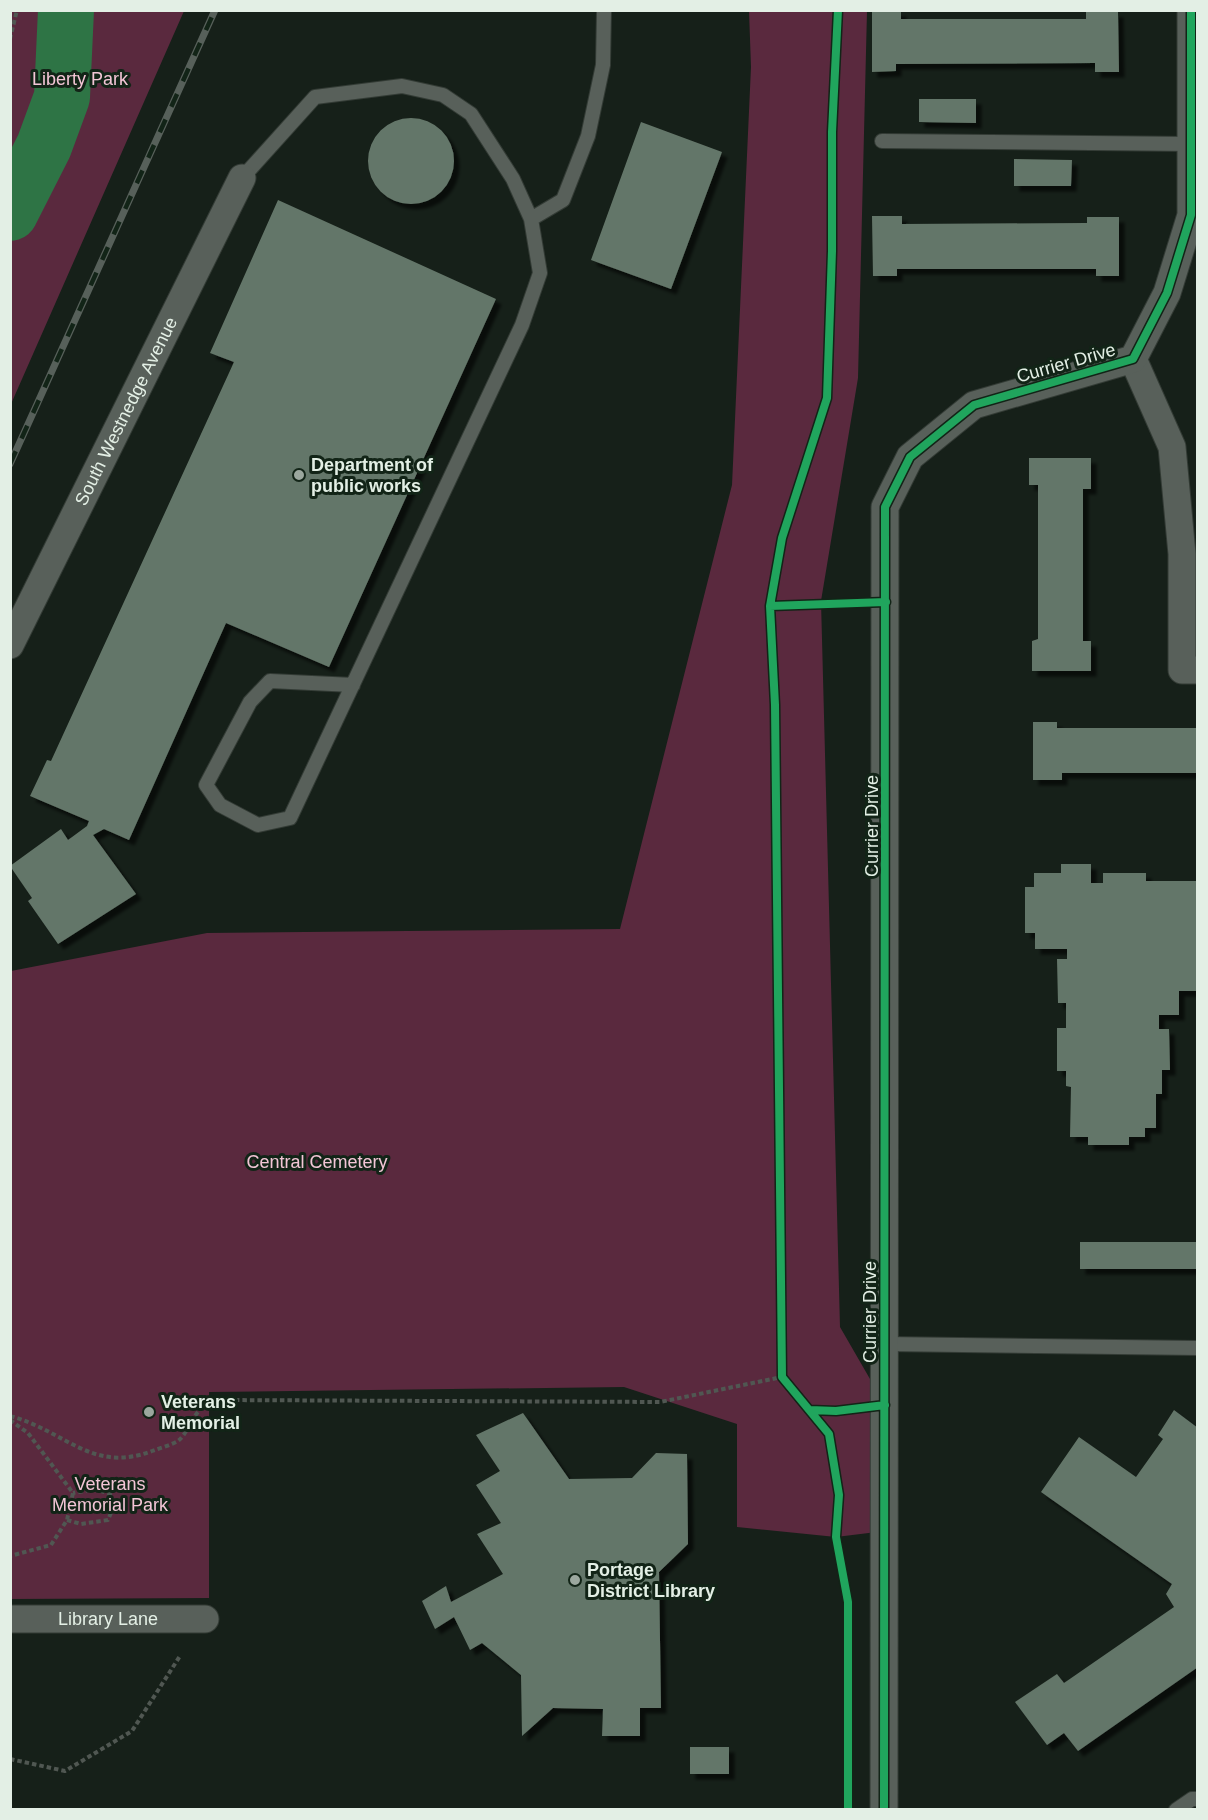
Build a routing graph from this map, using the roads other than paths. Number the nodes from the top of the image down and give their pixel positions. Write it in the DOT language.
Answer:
graph roads {
  1 [pos="604,10"];
  2 [pos="1191,10"];
  3 [pos="882,141"];
  4 [pos="1191,144"];
  5 [pos="1194,174"];
  6 [pos="242,177"];
  7 [pos="531,219"];
  8 [pos="1133,359"];
  9 [pos="1190,554"];
  10 [pos="10,645"];
  11 [pos="1197,670"];
  12 [pos="353,685"];
  13 [pos="885,1344"];
  14 [pos="1197,1348"];
  15 [pos="205,1618"];
  16 [pos="10,1619"];
  17 [pos="1197,1799"];
  18 [pos="884,1809"];
  19 [pos="1176,1809"];
  1 -- 7 [label="lane"];
  2 -- 4 [label="street, Currier Drive"];
  3 -- 4 [label="lane"];
  4 -- 5 [label="street, Currier Drive"];
  5 -- 8 [label="street, Currier Drive"];
  6 -- 7 [label="lane"];
  6 -- 10 [label="street, South Westnedge Avenue"];
  7 -- 12 [label="lane"];
  8 -- 9 [label="street, Currier Drive"];
  8 -- 13 [label="street, Currier Drive"];
  9 -- 11 [label="street, Currier Drive"];
  12 -- 12 [label="lane"];
  13 -- 14 [label="lane"];
  13 -- 18 [label="street, Currier Drive"];
  15 -- 16 [label="street, Library Lane"];
  17 -- 19 [label="lane"];
}
